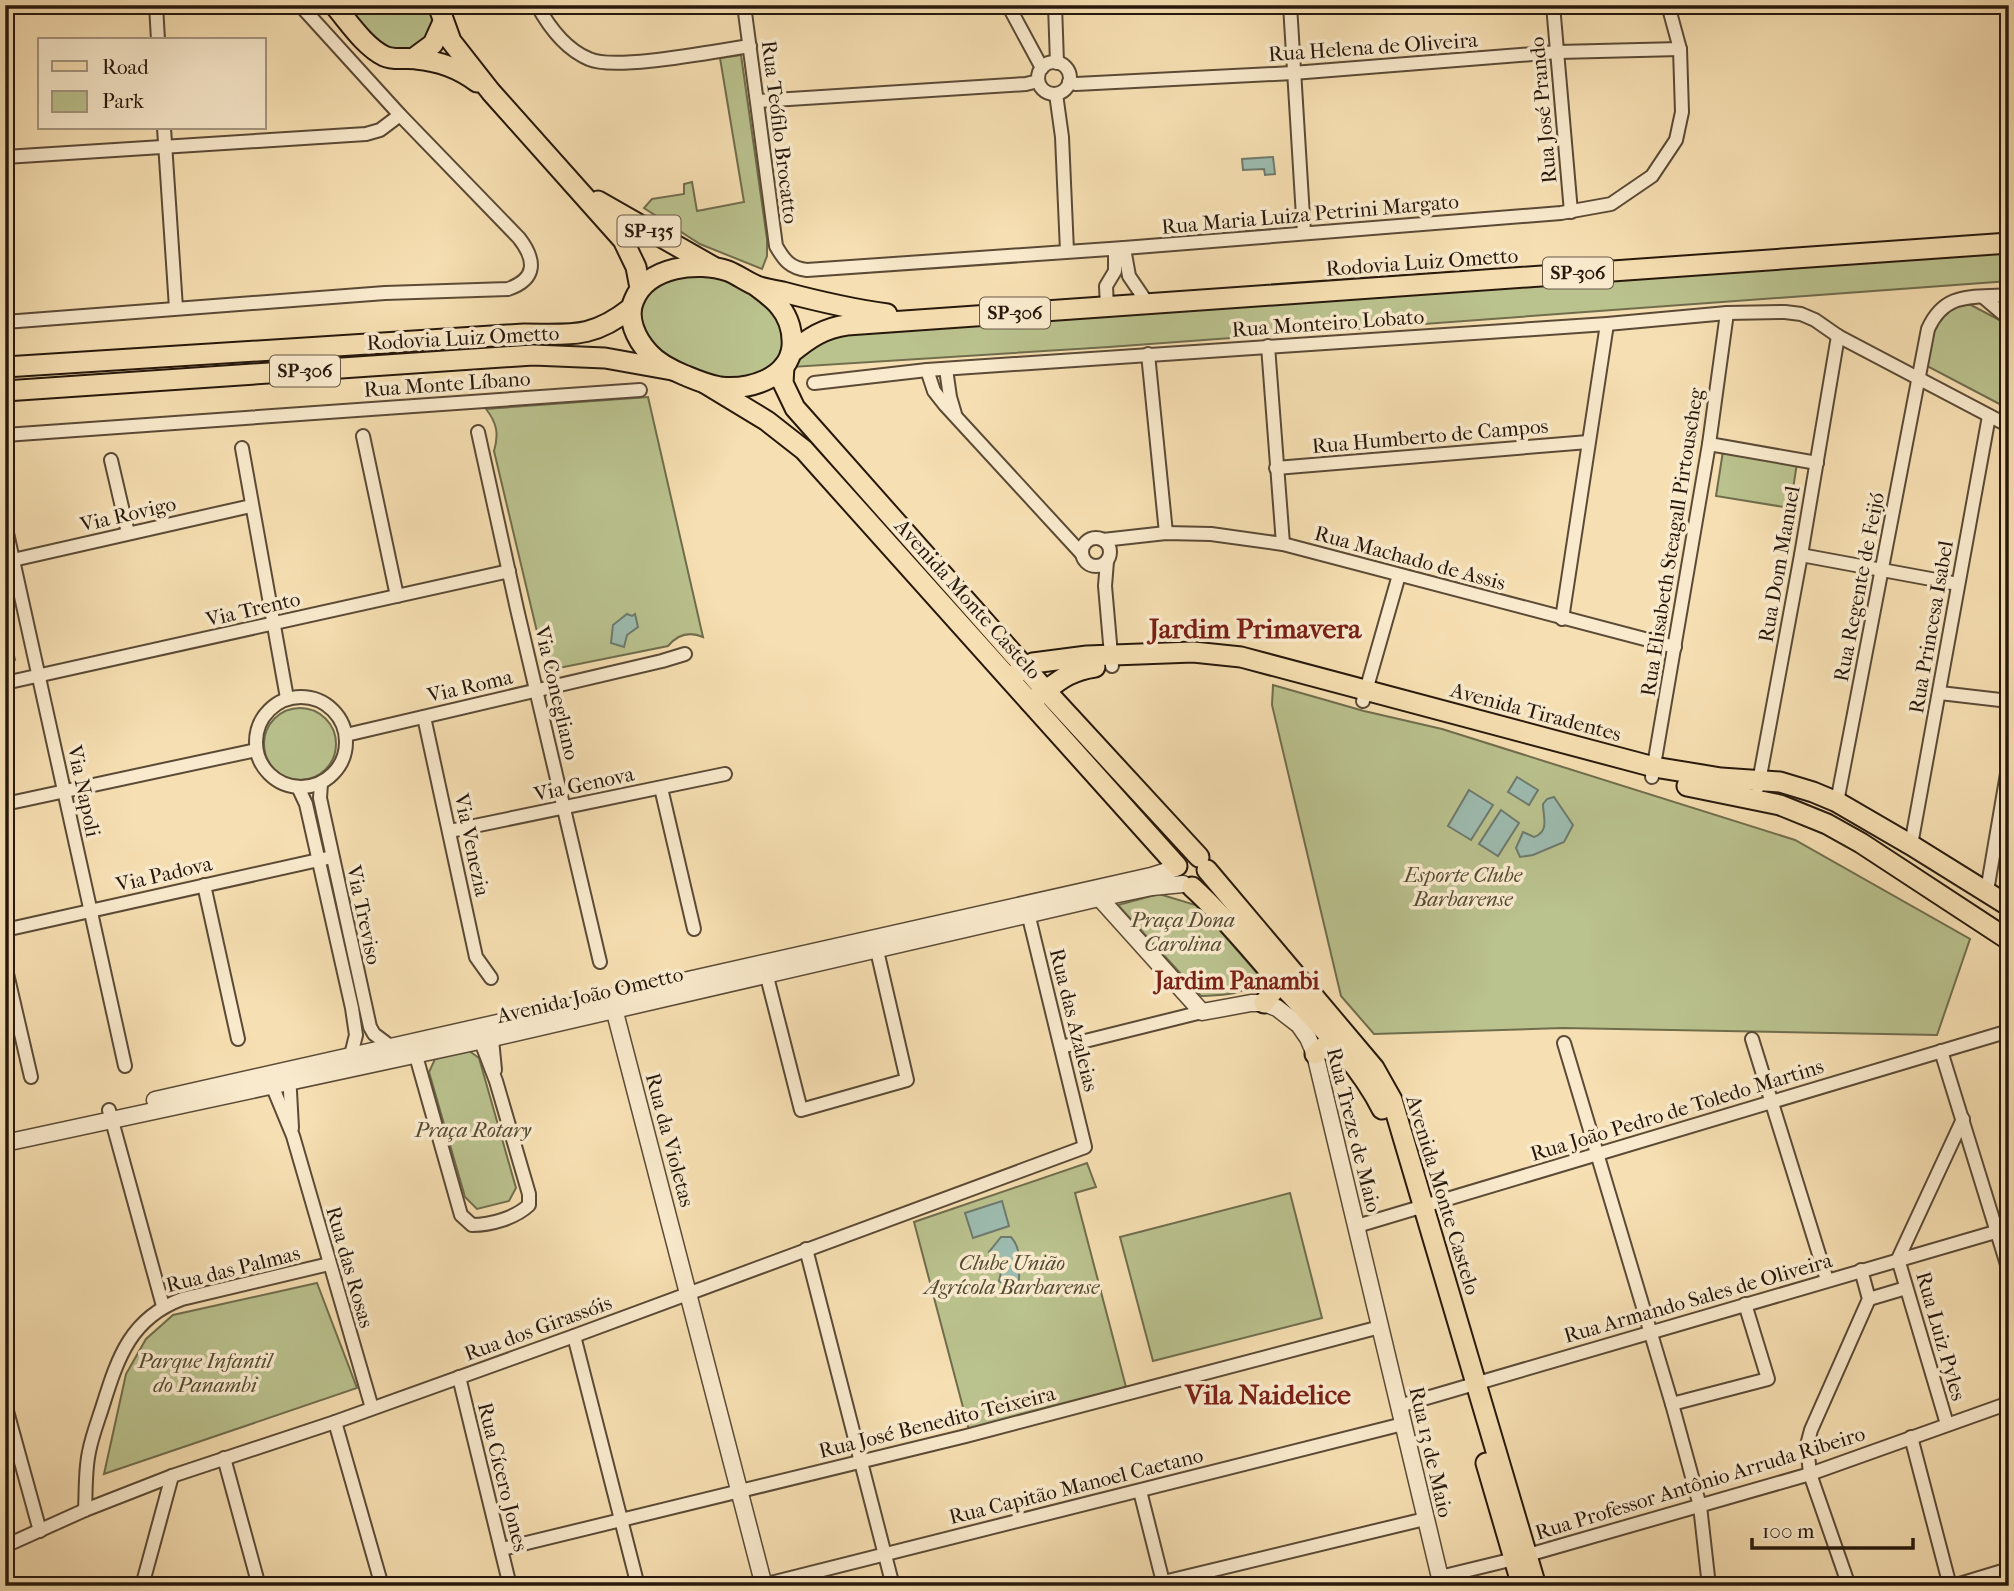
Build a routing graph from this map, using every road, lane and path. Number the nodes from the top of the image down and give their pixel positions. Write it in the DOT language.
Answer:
graph roads {
  1 [pos="156,5"];
  2 [pos="300,5"];
  3 [pos="744,5"];
  4 [pos="1008,5"];
  5 [pos="1055,5"];
  6 [pos="1290,5"];
  7 [pos="1553,5"];
  8 [pos="1668,5"];
  9 [pos="332,6"];
  10 [pos="539,7"];
  11 [pos="442,11"];
  12 [pos="158,38"];
  13 [pos="750,46"];
  14 [pos="1679,50"];
  15 [pos="1558,52"];
  16 [pos="414,58"];
  17 [pos="1057,63"];
  18 [pos="1042,68"];
  19 [pos="1293,73"];
  20 [pos="1038,81"];
  21 [pos="1069,82"];
  22 [pos="491,92"];
  23 [pos="1056,94"];
  24 [pos="757,101"];
  25 [pos="400,115"];
  26 [pos="164,130"];
  27 [pos="165,146"];
  28 [pos="5,157"];
  29 [pos="583,193"];
  30 [pos="1571,212"];
  31 [pos="1304,233"];
  32 [pos="2009,243"];
  33 [pos="1119,248"];
  34 [pos="1067,251"];
  35 [pos="784,261"];
  36 [pos="716,268"];
  37 [pos="756,286"];
  38 [pos="640,288"];
  39 [pos="2009,295"];
  40 [pos="1983,297"];
  41 [pos="1148,304"];
  42 [pos="1107,307"];
  43 [pos="176,308"];
  44 [pos="631,308"];
  45 [pos="1727,313"];
  46 [pos="2009,319"];
  47 [pos="923,320"];
  48 [pos="5,321"];
  49 [pos="1607,324"];
  50 [pos="1838,336"];
  51 [pos="1268,346"];
  52 [pos="1148,354"];
  53 [pos="788,359"];
  54 [pos="5,367"];
  55 [pos="946,369"];
  56 [pos="672,370"];
  57 [pos="927,370"];
  58 [pos="1917,377"];
  59 [pos="814,383"];
  60 [pos="706,384"];
  61 [pos="640,390"];
  62 [pos="5,391"];
  63 [pos="955,414"];
  64 [pos="1989,416"];
  65 [pos="2009,426"];
  66 [pos="478,432"];
  67 [pos="818,434"];
  68 [pos="5,435"];
  69 [pos="363,436"];
  70 [pos="1588,442"];
  71 [pos="1709,444"];
  72 [pos="242,449"];
  73 [pos="804,450"];
  74 [pos="111,460"];
  75 [pos="1817,463"];
  76 [pos="1276,468"];
  77 [pos="251,506"];
  78 [pos="5,524"];
  79 [pos="1063,532"];
  80 [pos="128,533"];
  81 [pos="1166,533"];
  82 [pos="1132,537"];
  83 [pos="1097,540"];
  84 [pos="1283,544"];
  85 [pos="1082,554"];
  86 [pos="1801,555"];
  87 [pos="13,560"];
  88 [pos="1104,560"];
  89 [pos="1883,570"];
  90 [pos="509,571"];
  91 [pos="1399,575"];
  92 [pos="1958,584"];
  93 [pos="397,596"];
  94 [pos="1562,619"];
  95 [pos="273,624"];
  96 [pos="1675,647"];
  97 [pos="1008,648"];
  98 [pos="685,654"];
  99 [pos="1055,660"];
  100 [pos="1111,660"];
  101 [pos="1017,673"];
  102 [pos="39,676"];
  103 [pos="5,683"];
  104 [pos="537,691"];
  105 [pos="1940,693"];
  106 [pos="1365,695"];
  107 [pos="1038,696"];
  108 [pos="287,698"];
  109 [pos="2009,701"];
  110 [pos="424,717"];
  111 [pos="345,735"];
  112 [pos="256,750"];
  113 [pos="2009,765"];
  114 [pos="1653,772"];
  115 [pos="725,774"];
  116 [pos="1759,779"];
  117 [pos="321,783"];
  118 [pos="298,787"];
  119 [pos="661,788"];
  120 [pos="65,792"];
  121 [pos="1756,799"];
  122 [pos="1837,802"];
  123 [pos="5,804"];
  124 [pos="564,808"];
  125 [pos="450,831"];
  126 [pos="1911,845"];
  127 [pos="332,857"];
  128 [pos="318,861"];
  129 [pos="1203,864"];
  130 [pos="1182,876"];
  131 [pos="204,885"];
  132 [pos="1987,891"];
  133 [pos="1095,893"];
  134 [pos="2009,906"];
  135 [pos="1027,909"];
  136 [pos="89,911"];
  137 [pos="694,929"];
  138 [pos="5,930"];
  139 [pos="2009,940"];
  140 [pos="875,944"];
  141 [pos="600,962"];
  142 [pos="5,965"];
  143 [pos="766,970"];
  144 [pos="491,978"];
  145 [pos="1280,982"];
  146 [pos="1264,1003"];
  147 [pos="613,1005"];
  148 [pos="1202,1012"];
  149 [pos="2009,1031"];
  150 [pos="485,1033"];
  151 [pos="238,1039"];
  152 [pos="1332,1040"];
  153 [pos="1752,1040"];
  154 [pos="1563,1043"];
  155 [pos="390,1046"];
  156 [pos="1061,1047"];
  157 [pos="1941,1051"];
  158 [pos="1315,1054"];
  159 [pos="351,1055"];
  160 [pos="416,1055"];
  161 [pos="125,1066"];
  162 [pos="290,1076"];
  163 [pos="31,1077"];
  164 [pos="269,1081"];
  165 [pos="1771,1102"];
  166 [pos="110,1115"];
  167 [pos="1963,1119"];
  168 [pos="5,1133"];
  169 [pos="293,1136"];
  170 [pos="5,1143"];
  171 [pos="1085,1147"];
  172 [pos="1597,1154"];
  173 [pos="1417,1208"];
  174 [pos="1357,1226"];
  175 [pos="2003,1230"];
  176 [pos="806,1250"];
  177 [pos="1898,1259"];
  178 [pos="329,1264"];
  179 [pos="1861,1270"];
  180 [pos="2009,1271"];
  181 [pos="1827,1280"];
  182 [pos="1906,1289"];
  183 [pos="689,1293"];
  184 [pos="1869,1299"];
  185 [pos="1745,1304"];
  186 [pos="163,1306"];
  187 [pos="1380,1327"];
  188 [pos="1650,1332"];
  189 [pos="574,1336"];
  190 [pos="459,1377"];
  191 [pos="1470,1385"];
  192 [pos="2009,1403"];
  193 [pos="5,1404"];
  194 [pos="1672,1404"];
  195 [pos="1399,1406"];
  196 [pos="372,1408"];
  197 [pos="335,1422"];
  198 [pos="1403,1424"];
  199 [pos="1947,1424"];
  200 [pos="1911,1437"];
  201 [pos="224,1458"];
  202 [pos="860,1461"];
  203 [pos="1810,1474"];
  204 [pos="172,1476"];
  205 [pos="739,1491"];
  206 [pos="1140,1491"];
  207 [pos="1700,1506"];
  208 [pos="85,1510"];
  209 [pos="622,1519"];
  210 [pos="1425,1519"];
  211 [pos="40,1531"];
  212 [pos="5,1546"];
  213 [pos="502,1549"];
  214 [pos="884,1553"];
  215 [pos="1521,1557"];
  216 [pos="2009,1569"];
  217 [pos="1441,1581"];
  218 [pos="1163,1582"];
  219 [pos="762,1585"];
  220 [pos="142,1586"];
  221 [pos="259,1586"];
  222 [pos="382,1586"];
  223 [pos="510,1586"];
  224 [pos="638,1586"];
  225 [pos="892,1586"];
  226 [pos="1147,1586"];
  227 [pos="1522,1586"];
  228 [pos="1536,1586"];
  229 [pos="1709,1586"];
  230 [pos="1849,1586"];
  231 [pos="1952,1586"];
  1 -- 12 [label="street"];
  2 -- 25 [label="street"];
  3 -- 13 [label="street, Rua Teófilo Brocatto"];
  4 -- 18 [label="street"];
  5 -- 17 [label="street"];
  6 -- 19 [label="street"];
  7 -- 15 [label="street, Rua José Prando"];
  8 -- 14 [label="street, Rua Maria Luiza Petrini Margato"];
  9 -- 16 [label="main road, SP-135"];
  10 -- 13 [label="street"];
  11 -- 16 [label="main road"];
  11 -- 22 [label="main road, SP-135"];
  13 -- 24 [label="street, Rua Teófilo Brocatto"];
  14 -- 15 [label="street, Rua Helena de Oliveira"];
  14 -- 30 [label="street, Rua Maria Luiza Petrini Margato"];
  15 -- 19 [label="street, Rua Helena de Oliveira"];
  15 -- 30 [label="street, Rua José Prando"];
  16 -- 22 [label="main road, SP-135"];
  17 -- 18 [label="street"];
  17 -- 21 [label="street"];
  18 -- 20 [label="street"];
  19 -- 21 [label="street, Rua Helena de Oliveira"];
  19 -- 31 [label="street"];
  20 -- 23 [label="street"];
  20 -- 24 [label="street"];
  21 -- 23 [label="street"];
  22 -- 29 [label="main road, SP-135"];
  23 -- 34 [label="street"];
  24 -- 35 [label="street, Rua Teófilo Brocatto"];
  25 -- 27 [label="street"];
  25 -- 43 [label="street"];
  26 -- 27 [label="street"];
  27 -- 28 [label="street"];
  27 -- 43 [label="street"];
  29 -- 36 [label="main road, SP-135"];
  29 -- 38 [label="main road, SP-135"];
  30 -- 31 [label="street, Rua Maria Luiza Petrini Margato"];
  31 -- 33 [label="street, Rua Maria Luiza Petrini Margato"];
  32 -- 41 [label="main road, Rodovia Luiz Ometto / SP-306"];
  33 -- 34 [label="street, Rua Maria Luiza Petrini Margato"];
  33 -- 41 [label="street"];
  33 -- 42 [label="street"];
  34 -- 35 [label="street, Rua Maria Luiza Petrini Margato"];
  36 -- 37 [label="main road, SP-306"];
  36 -- 38 [label="main road, SP-306"];
  37 -- 47 [label="main road, Rodovia Luiz Ometto / SP-306"];
  37 -- 53 [label="main road, SP-306"];
  38 -- 44 [label="main road"];
  39 -- 40 [label="street, Rua Regente de Feijó"];
  40 -- 46 [label="street"];
  40 -- 58 [label="street, Rua Regente de Feijó"];
  41 -- 42 [label="main road, Rodovia Luiz Ometto / SP-306"];
  42 -- 47 [label="main road, Rodovia Luiz Ometto / SP-306"];
  43 -- 48 [label="street"];
  44 -- 54 [label="main road, Rodovia Luiz Ometto / SP-306"];
  44 -- 56 [label="main road, SP-306"];
  45 -- 49 [label="street, Rua Monteiro Lobato"];
  45 -- 50 [label="street, Rua Monteiro Lobato"];
  45 -- 71 [label="street, Rua Elisabeth Steagall Pirtouscheg"];
  47 -- 53 [label="main road, Rodovia Luiz Ometto / SP-306"];
  49 -- 51 [label="street, Rua Monteiro Lobato"];
  49 -- 70 [label="street"];
  50 -- 58 [label="street, Rua Monteiro Lobato"];
  50 -- 75 [label="street, Rua Dom Manuel"];
  51 -- 52 [label="street, Rua Monteiro Lobato"];
  51 -- 76 [label="street"];
  52 -- 55 [label="street, Rua Monteiro Lobato"];
  52 -- 81 [label="street"];
  53 -- 60 [label="main road, SP-306"];
  53 -- 67 [label="main road, Avenida Monte Castelo"];
  55 -- 57 [label="street, Rua Monteiro Lobato"];
  55 -- 63 [label="street"];
  56 -- 60 [label="main road, SP-306"];
  56 -- 62 [label="main road, Rodovia Luiz Ometto / SP-306"];
  57 -- 59 [label="street, Rua Monteiro Lobato"];
  57 -- 63 [label="street"];
  58 -- 64 [label="street, Rua Monteiro Lobato"];
  58 -- 89 [label="street, Rua Regente de Feijó"];
  60 -- 73 [label="main road, Avenida Monte Castelo"];
  61 -- 68 [label="street, Rua Monte Líbano"];
  63 -- 79 [label="street"];
  64 -- 65 [label="street, Rua Monteiro Lobato"];
  64 -- 92 [label="street, Rua Princesa Isabel"];
  66 -- 90 [label="street, Via Conegliano"];
  67 -- 73 [label="main road"];
  67 -- 97 [label="main road, Avenida Monte Castelo"];
  69 -- 93 [label="street"];
  70 -- 76 [label="street, Rua Humberto de Campos"];
  70 -- 94 [label="street"];
  71 -- 75 [label="street"];
  71 -- 96 [label="street, Rua Elisabeth Steagall Pirtouscheg"];
  72 -- 77 [label="street"];
  73 -- 101 [label="main road, Avenida Monte Castelo"];
  74 -- 80 [label="street"];
  75 -- 86 [label="street, Rua Dom Manuel"];
  76 -- 84 [label="street"];
  77 -- 80 [label="street, Via Rovigo"];
  77 -- 95 [label="street"];
  78 -- 87 [label="street, Via Napoli"];
  79 -- 83 [label="street"];
  79 -- 85 [label="street"];
  80 -- 87 [label="street, Via Rovigo"];
  81 -- 82 [label="street, Rua Machado de Assis"];
  81 -- 84 [label="street, Rua Machado de Assis"];
  82 -- 83 [label="street, Rua Machado de Assis"];
  82 -- 88 [label="street, Rua Machado de Assis"];
  83 -- 85 [label="street"];
  83 -- 88 [label="street"];
  84 -- 91 [label="street, Rua Machado de Assis"];
  85 -- 88 [label="street"];
  86 -- 89 [label="street"];
  86 -- 116 [label="street, Rua Dom Manuel"];
  87 -- 102 [label="street, Via Napoli"];
  88 -- 100 [label="street"];
  89 -- 92 [label="street"];
  89 -- 122 [label="street, Rua Regente de Feijó"];
  90 -- 93 [label="street, Via Trento"];
  90 -- 104 [label="street, Via Conegliano"];
  91 -- 94 [label="street, Rua Machado de Assis"];
  91 -- 106 [label="street"];
  92 -- 105 [label="street, Rua Princesa Isabel"];
  93 -- 95 [label="street, Via Trento"];
  94 -- 96 [label="street, Rua Machado de Assis"];
  95 -- 102 [label="street, Via Trento"];
  95 -- 108 [label="street"];
  96 -- 114 [label="street, Rua Elisabeth Steagall Pirtouscheg"];
  97 -- 99 [label="main road"];
  97 -- 101 [label="main road, Avenida Monte Castelo"];
  98 -- 104 [label="street, Via Roma"];
  99 -- 100 [label="main road, Avenida Tiradentes"];
  99 -- 101 [label="main road, Avenida Tiradentes"];
  100 -- 106 [label="main road, Avenida Tiradentes"];
  100 -- 107 [label="main road, Avenida Tiradentes"];
  101 -- 107 [label="main road, Avenida Monte Castelo"];
  102 -- 103 [label="street, Via Trento"];
  102 -- 120 [label="street, Via Napoli"];
  104 -- 110 [label="street, Via Roma"];
  104 -- 124 [label="street, Via Conegliano"];
  105 -- 109 [label="street"];
  105 -- 126 [label="street, Rua Princesa Isabel"];
  106 -- 114 [label="main road, Avenida Tiradentes"];
  107 -- 129 [label="main road, Avenida Monte Castelo"];
  107 -- 130 [label="main road, Avenida Monte Castelo"];
  108 -- 111 [label="street"];
  108 -- 112 [label="street"];
  110 -- 111 [label="street, Via Roma"];
  110 -- 125 [label="street, Via Venezia"];
  111 -- 117 [label="street"];
  112 -- 118 [label="street"];
  112 -- 120 [label="street"];
  113 -- 132 [label="street"];
  114 -- 116 [label="main road, Avenida Tiradentes"];
  114 -- 121 [label="main road, Avenida Tiradentes"];
  115 -- 119 [label="street, Via Genova"];
  116 -- 121 [label="street, Rua Dom Manuel"];
  116 -- 122 [label="main road, Avenida Tiradentes"];
  117 -- 118 [label="street"];
  117 -- 127 [label="street, Via Treviso"];
  118 -- 128 [label="street, Via Treviso"];
  119 -- 124 [label="street, Via Genova"];
  119 -- 137 [label="street"];
  120 -- 123 [label="street"];
  120 -- 136 [label="street, Via Napoli"];
  121 -- 139 [label="main road, Avenida Tiradentes"];
  122 -- 126 [label="main road, Avenida Tiradentes"];
  124 -- 125 [label="street, Via Genova"];
  124 -- 141 [label="street, Via Conegliano"];
  125 -- 144 [label="street, Via Venezia"];
  126 -- 132 [label="main road, Avenida Tiradentes"];
  127 -- 128 [label="street, Via Padova"];
  127 -- 155 [label="street, Via Treviso"];
  128 -- 131 [label="street, Via Padova"];
  128 -- 159 [label="street, Via Treviso"];
  129 -- 130 [label="main road"];
  129 -- 130 [label="main road"];
  129 -- 173 [label="main road, Avenida Monte Castelo"];
  130 -- 133 [label="street, Avenida João Ometto"];
  130 -- 145 [label="main road, Avenida Monte Castelo"];
  131 -- 136 [label="street, Via Padova"];
  131 -- 151 [label="street"];
  132 -- 134 [label="main road, Avenida Tiradentes"];
  133 -- 135 [label="street, Avenida João Ometto"];
  133 -- 148 [label="street"];
  135 -- 140 [label="street, Avenida João Ometto"];
  135 -- 156 [label="street, Rua das Azaleias"];
  136 -- 138 [label="street, Via Padova"];
  136 -- 161 [label="street, Via Napoli"];
  140 -- 143 [label="street, Avenida João Ometto"];
  140 -- 143 [label="street"];
  142 -- 163 [label="street"];
  143 -- 147 [label="street, Avenida João Ometto"];
  145 -- 146 [label="main road"];
  145 -- 152 [label="main road, Avenida Monte Castelo"];
  146 -- 148 [label="street"];
  146 -- 158 [label="street, Rua Treze de Maio"];
  147 -- 150 [label="street, Avenida João Ometto"];
  147 -- 183 [label="street, Rua da Violetas"];
  148 -- 156 [label="street"];
  149 -- 157 [label="street, Rua João Pedro de Toledo Martins"];
  150 -- 155 [label="street, Avenida João Ometto"];
  150 -- 160 [label="street, Avenida João Ometto"];
  150 -- 160 [label="street"];
  152 -- 158 [label="main road"];
  152 -- 173 [label="main road, Avenida Monte Castelo"];
  153 -- 165 [label="street"];
  154 -- 172 [label="street"];
  155 -- 159 [label="street, Avenida João Ometto"];
  156 -- 171 [label="street, Rua das Azaleias"];
  157 -- 165 [label="street, Rua João Pedro de Toledo Martins"];
  157 -- 167 [label="street"];
  158 -- 174 [label="street, Rua Treze de Maio"];
  159 -- 162 [label="street, Avenida João Ometto"];
  160 -- 162 [label="street, Avenida João Ometto"];
  162 -- 164 [label="street, Avenida João Ometto"];
  162 -- 169 [label="street, Rua das Rosas"];
  164 -- 166 [label="street, Avenida João Ometto"];
  164 -- 169 [label="street, Rua das Rosas"];
  165 -- 172 [label="street, Rua João Pedro de Toledo Martins"];
  165 -- 181 [label="street"];
  166 -- 168 [label="street, Avenida João Ometto"];
  166 -- 170 [label="street, Avenida João Ometto"];
  166 -- 186 [label="street"];
  167 -- 175 [label="street"];
  167 -- 177 [label="street"];
  169 -- 178 [label="street, Rua das Rosas"];
  171 -- 176 [label="street, Rua dos Girassóis"];
  172 -- 173 [label="street, Rua João Pedro de Toledo Martins"];
  172 -- 188 [label="street"];
  173 -- 174 [label="street, Rua João Pedro de Toledo Martins"];
  173 -- 191 [label="main road, Avenida Monte Castelo"];
  174 -- 187 [label="street, Rua Treze de Maio"];
  175 -- 177 [label="street, Rua Armando Sales de Oliveira"];
  175 -- 180 [label="street"];
  176 -- 183 [label="street, Rua dos Girassóis"];
  176 -- 202 [label="street"];
  177 -- 179 [label="street, Rua Armando Sales de Oliveira"];
  177 -- 182 [label="street, Rua Luiz Pyles"];
  178 -- 186 [label="street, Rua das Palmas"];
  178 -- 196 [label="street, Rua das Rosas"];
  179 -- 181 [label="street, Rua Armando Sales de Oliveira"];
  179 -- 184 [label="street"];
  181 -- 185 [label="street, Rua Armando Sales de Oliveira"];
  182 -- 184 [label="street"];
  182 -- 199 [label="street, Rua Luiz Pyles"];
  183 -- 189 [label="street, Rua dos Girassóis"];
  183 -- 205 [label="street, Rua da Violetas"];
  184 -- 203 [label="street"];
  185 -- 188 [label="street, Rua Armando Sales de Oliveira"];
  185 -- 194 [label="street"];
  186 -- 208 [label="street, Rua das Palmas"];
  187 -- 195 [label="street, Rua 13 de Maio"];
  187 -- 202 [label="street, Rua José Benedito Teixeira"];
  188 -- 191 [label="street, Rua Armando Sales de Oliveira"];
  188 -- 194 [label="street"];
  189 -- 190 [label="street, Rua dos Girassóis"];
  189 -- 209 [label="street"];
  190 -- 196 [label="street, Rua dos Girassóis"];
  190 -- 213 [label="street, Rua Cícero Jones"];
  191 -- 195 [label="street, Rua Armando Sales de Oliveira"];
  191 -- 215 [label="main road, Avenida Monte Castelo"];
  192 -- 199 [label="street, Rua Professor Antônio Arruda Ribeiro"];
  193 -- 211 [label="street"];
  194 -- 207 [label="street"];
  195 -- 198 [label="street, Rua 13 de Maio"];
  196 -- 197 [label="street, Rua dos Girassóis"];
  197 -- 201 [label="street, Rua dos Girassóis"];
  197 -- 222 [label="street"];
  198 -- 206 [label="street, Rua Capitão Manoel Caetano"];
  198 -- 210 [label="street, Rua 13 de Maio"];
  199 -- 200 [label="street, Rua Professor Antônio Arruda Ribeiro"];
  200 -- 203 [label="street, Rua Professor Antônio Arruda Ribeiro"];
  200 -- 231 [label="street"];
  201 -- 204 [label="street, Rua dos Girassóis"];
  201 -- 221 [label="street"];
  202 -- 205 [label="street, Rua José Benedito Teixeira"];
  202 -- 214 [label="street"];
  203 -- 207 [label="street, Rua Professor Antônio Arruda Ribeiro"];
  203 -- 230 [label="street"];
  204 -- 208 [label="street, Rua dos Girassóis"];
  204 -- 220 [label="street"];
  205 -- 209 [label="street, Rua José Benedito Teixeira"];
  205 -- 219 [label="street, Rua da Violetas"];
  206 -- 214 [label="street, Rua Capitão Manoel Caetano"];
  206 -- 218 [label="street"];
  207 -- 215 [label="street, Rua Professor Antônio Arruda Ribeiro"];
  207 -- 229 [label="street"];
  208 -- 211 [label="street, Rua dos Girassóis"];
  209 -- 213 [label="street, Rua José Benedito Teixeira"];
  209 -- 224 [label="street"];
  210 -- 217 [label="street, Rua 13 de Maio"];
  210 -- 218 [label="street"];
  211 -- 212 [label="street, Rua dos Girassóis"];
  213 -- 223 [label="street, Rua Cícero Jones"];
  214 -- 219 [label="street, Rua Capitão Manoel Caetano"];
  214 -- 225 [label="street"];
  215 -- 217 [label="street, Rua Professor Antônio Arruda Ribeiro"];
  215 -- 227 [label="main road, Avenida Monte Castelo"];
  215 -- 228 [label="main road, Avenida Monte Castelo"];
  216 -- 231 [label="street"];
  218 -- 226 [label="street"];
}
